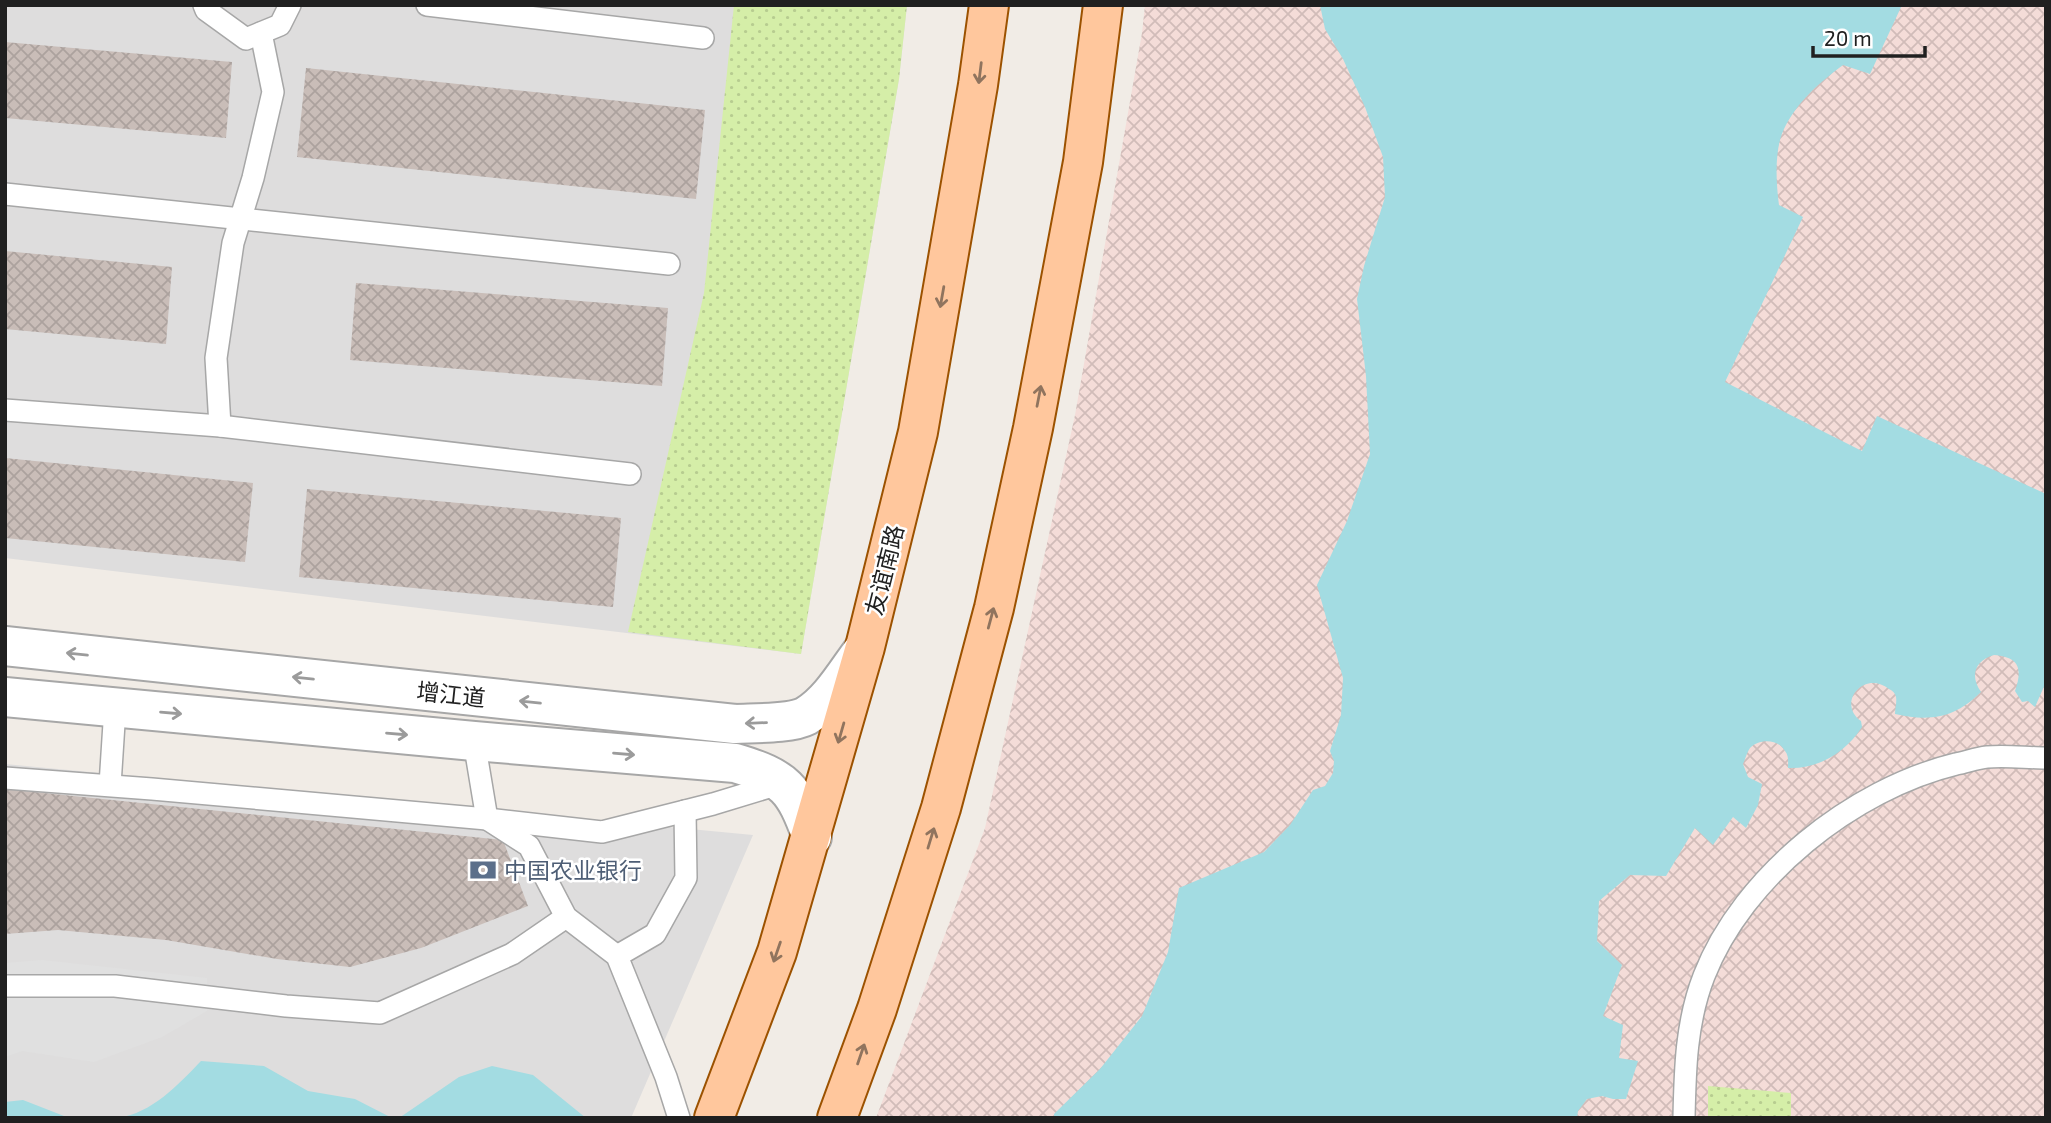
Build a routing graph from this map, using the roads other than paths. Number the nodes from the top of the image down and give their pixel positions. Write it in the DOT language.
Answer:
graph roads {
  1 [pos="204,5"];
  2 [pos="290,5"];
  3 [pos="427,5"];
  4 [pos="989,5"];
  5 [pos="1102,5"];
  6 [pos="261,33"];
  7 [pos="703,38"];
  8 [pos="5,194"];
  9 [pos="240,218"];
  10 [pos="669,264"];
  11 [pos="5,410"];
  12 [pos="220,426"];
  13 [pos="630,474"];
  14 [pos="5,646"];
  15 [pos="865,647"];
  16 [pos="5,697"];
  17 [pos="115,708"];
  18 [pos="474,741"];
  19 [pos="2046,758"];
  20 [pos="5,778"];
  21 [pos="782,782"];
  22 [pos="110,785"];
  23 [pos="685,811"];
  24 [pos="487,819"];
  25 [pos="812,837"];
  26 [pos="566,917"];
  27 [pos="617,956"];
  28 [pos="5,986"];
  29 [pos="680,1118"];
  30 [pos="714,1118"];
  31 [pos="837,1118"];
  32 [pos="1684,1118"];
  1 -- 6 [label="lane"];
  2 -- 6 [label="lane"];
  3 -- 7 [label="lane"];
  4 -- 15 [label="main road, 友谊南路, one-way"];
  31 -- 5 [label="main road, one-way"];
  6 -- 9 [label="lane"];
  8 -- 9 [label="lane"];
  9 -- 10 [label="lane"];
  9 -- 12 [label="lane"];
  11 -- 12 [label="lane"];
  12 -- 13 [label="lane"];
  15 -- 14 [label="street, 增江道, one-way"];
  15 -- 25 [label="main road, 友谊南路, one-way"];
  16 -- 17 [label="street, 增江道"];
  17 -- 18 [label="street, 增江道, one-way"];
  17 -- 22 [label="lane"];
  18 -- 21 [label="street, 增江道, one-way"];
  18 -- 24 [label="lane"];
  19 -- 32 [label="lane"];
  20 -- 22 [label="lane"];
  21 -- 23 [label="lane"];
  21 -- 25 [label="street"];
  22 -- 24 [label="lane"];
  23 -- 24 [label="lane"];
  23 -- 27 [label="lane"];
  24 -- 26 [label="lane"];
  25 -- 30 [label="main road, 友谊南路, one-way"];
  26 -- 27 [label="lane"];
  26 -- 28 [label="lane"];
  27 -- 29 [label="lane"];
}
